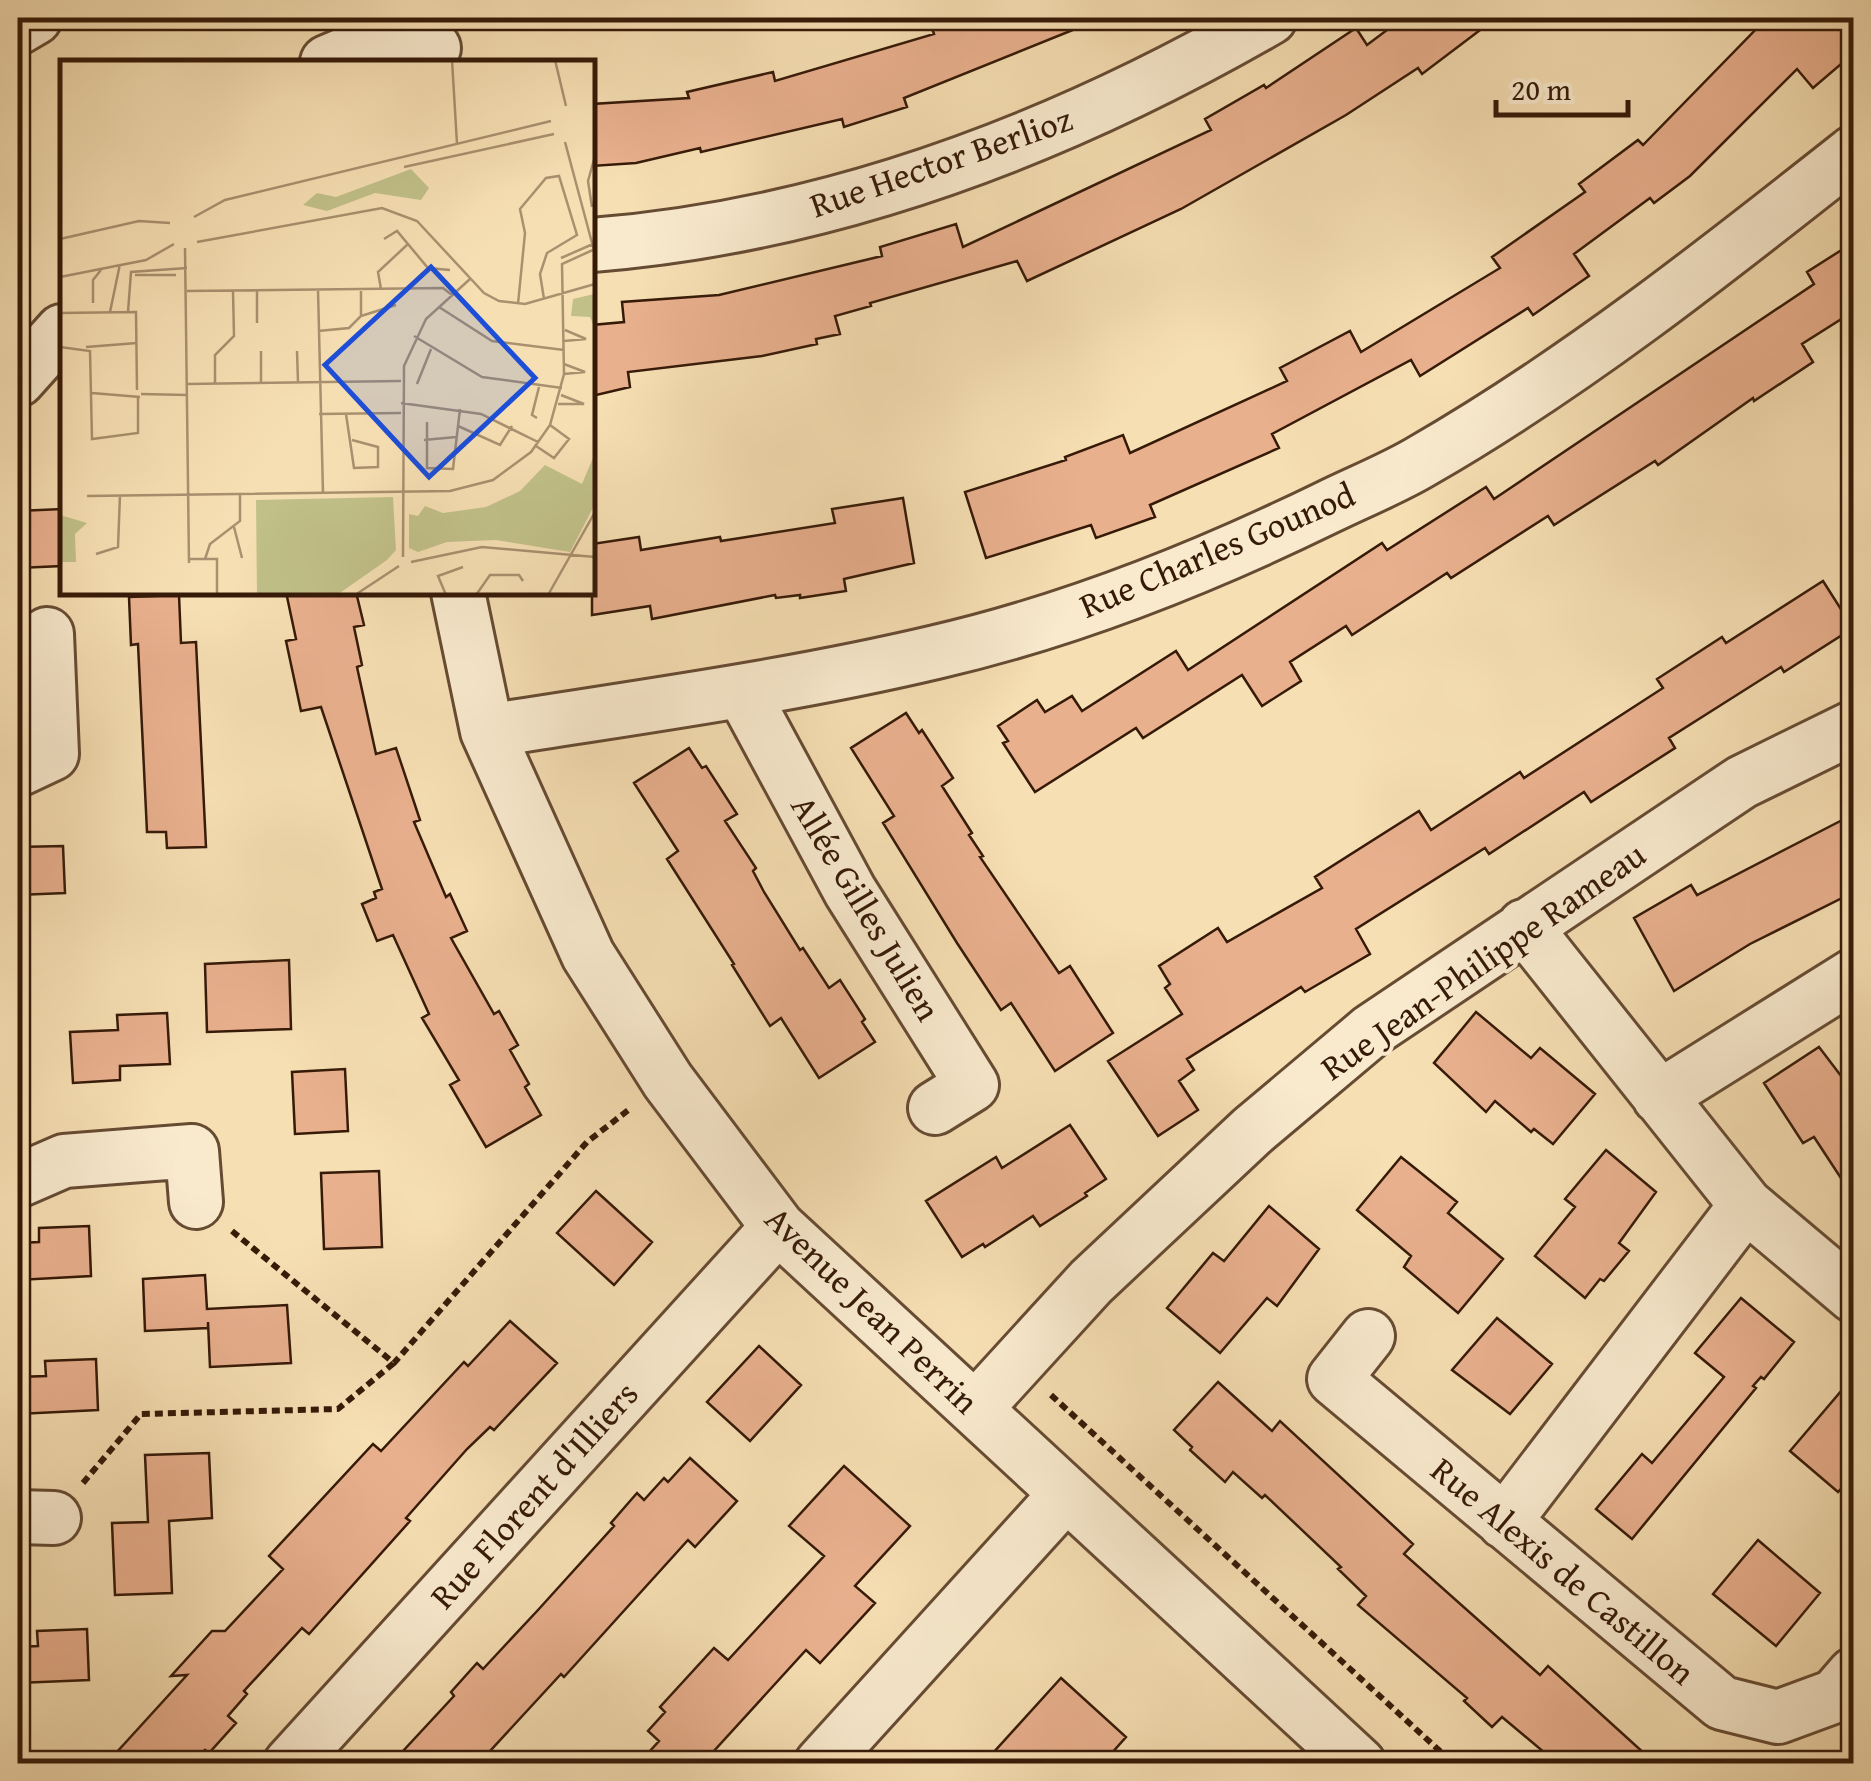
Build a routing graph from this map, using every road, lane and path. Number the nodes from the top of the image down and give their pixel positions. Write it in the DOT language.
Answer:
graph roads {
  1 [pos="35,18"];
  2 [pos="1270,18"];
  3 [pos="18,28"];
  4 [pos="434,43"];
  5 [pos="331,60"];
  6 [pos="1854,152"];
  7 [pos="595,245"];
  8 [pos="60,333"];
  9 [pos="18,380"];
  10 [pos="459,595"];
  11 [pos="47,634"];
  12 [pos="742,691"];
  13 [pos="1854,727"];
  14 [pos="488,731"];
  15 [pos="18,770"];
  16 [pos="1524,926"];
  17 [pos="1854,975"];
  18 [pos="668,1080"];
  19 [pos="1659,1097"];
  20 [pos="935,1108"];
  21 [pos="18,1181"];
  22 [pos="196,1202"];
  23 [pos="1746,1205"];
  24 [pos="778,1227"];
  25 [pos="1854,1296"];
  26 [pos="1368,1336"];
  27 [pos="1019,1362"];
  28 [pos="394,1363"];
  29 [pos="975,1409"];
  30 [pos="1066,1494"];
  31 [pos="36,1518"];
  32 [pos="1504,1522"];
  33 [pos="1854,1674"];
  34 [pos="290,1764"];
  35 [pos="821,1764"];
  36 [pos="1359,1764"];
  37 [pos="1454,1764"];
  1 -- 3 [label="street"];
  2 -- 7 [label="street, Rue Hector Berlioz"];
  4 -- 5 [label="street"];
  6 -- 12 [label="street, Rue Charles Gounod"];
  8 -- 9 [label="street"];
  10 -- 14 [label="street, Avenue Jean Perrin"];
  11 -- 15 [label="street"];
  12 -- 14 [label="street, Rue Charles Gounod"];
  12 -- 20 [label="street, Allée Gilles Julien"];
  13 -- 16 [label="street, Rue Jean-Philippe Rameau"];
  14 -- 18 [label="street, Avenue Jean Perrin"];
  16 -- 19 [label="street"];
  16 -- 27 [label="street, Rue Jean-Philippe Rameau"];
  17 -- 19 [label="street"];
  18 -- 24 [label="street, Avenue Jean Perrin"];
  18 -- 28 [label="path"];
  19 -- 23 [label="street"];
  21 -- 22 [label="street"];
  22 -- 28 [label="path"];
  23 -- 25 [label="street"];
  23 -- 32 [label="street"];
  24 -- 29 [label="street, Avenue Jean Perrin"];
  24 -- 34 [label="street, Rue Florent d'Illiers"];
  26 -- 32 [label="street, Rue Alexis de Castillon"];
  27 -- 29 [label="street, Rue Jean-Philippe Rameau"];
  27 -- 37 [label="path"];
  28 -- 31 [label="path"];
  29 -- 30 [label="street, Avenue Jean Perrin"];
  30 -- 35 [label="street"];
  30 -- 36 [label="street, Avenue Jean Perrin"];
  32 -- 33 [label="street, Rue Alexis de Castillon"];
}
